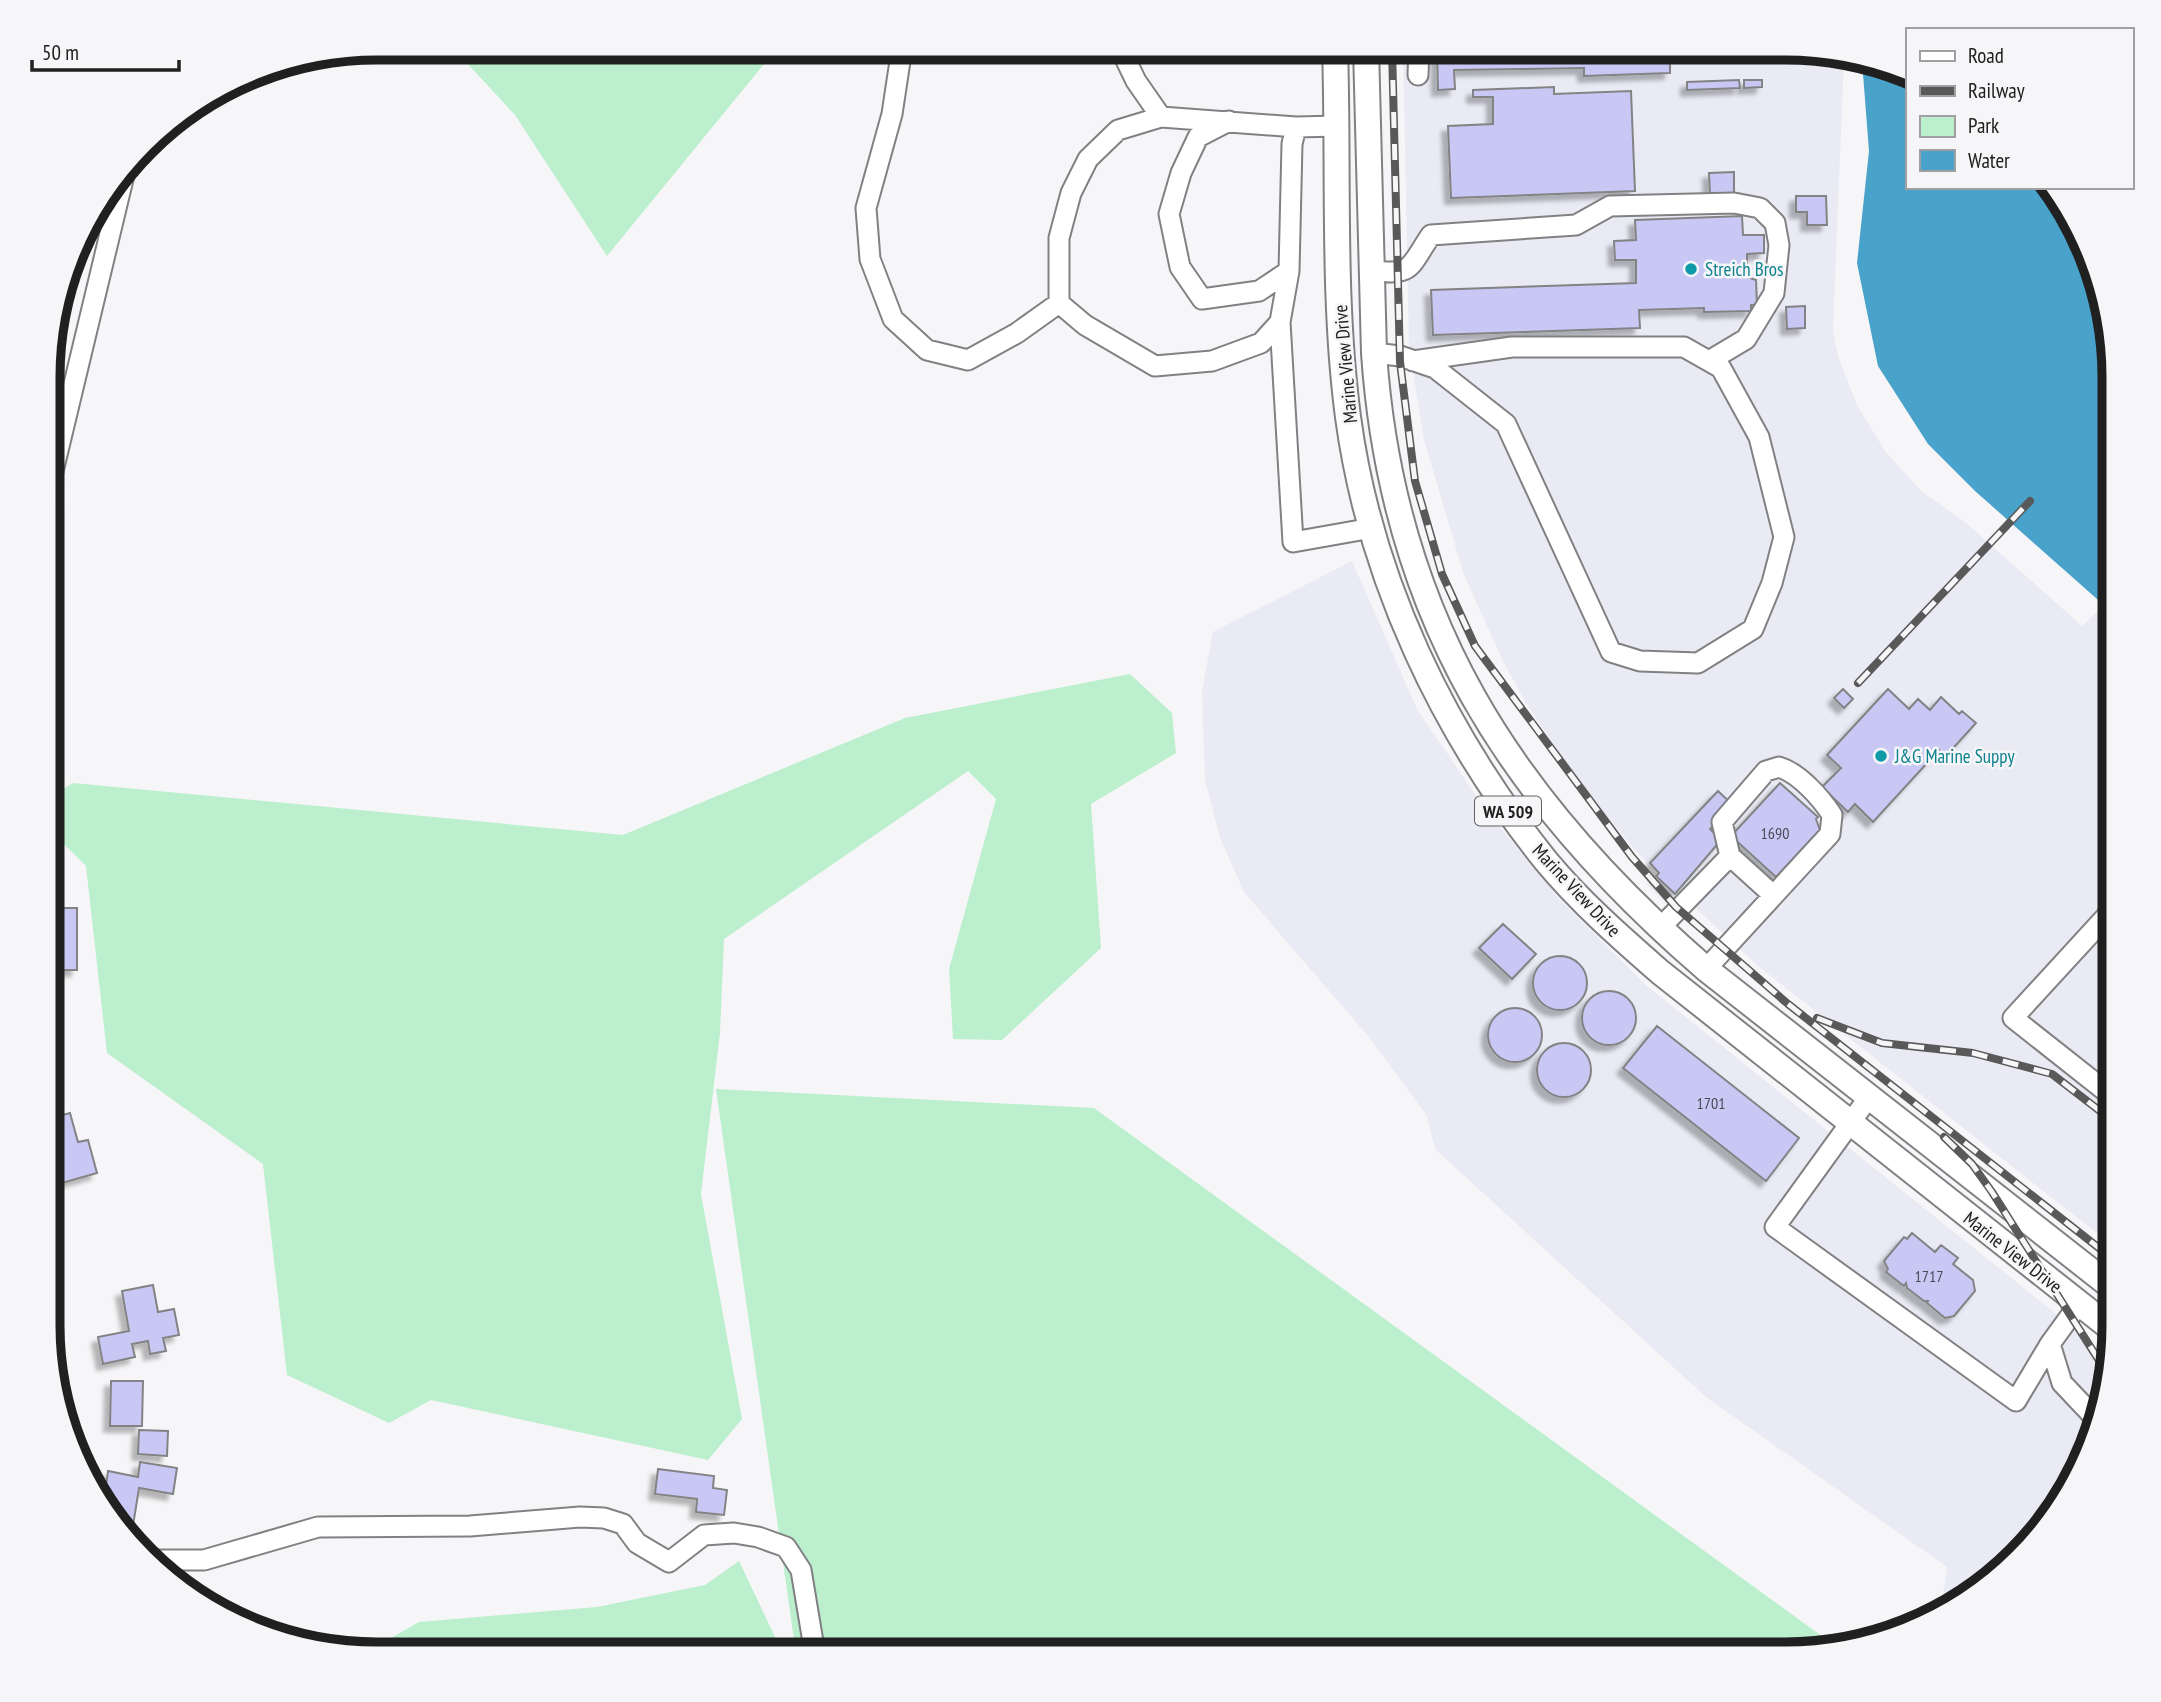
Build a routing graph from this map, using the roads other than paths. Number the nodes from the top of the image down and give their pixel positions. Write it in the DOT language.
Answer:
graph roads {
  1 [pos="900,60"];
  2 [pos="1126,60"];
  3 [pos="1335,60"];
  4 [pos="1366,60"];
  5 [pos="1419,60"];
  6 [pos="1418,75"];
  7 [pos="1161,117"];
  8 [pos="1232,120"];
  9 [pos="1338,126"];
  10 [pos="1296,127"];
  11 [pos="121,189"];
  12 [pos="1371,270"];
  13 [pos="1289,271"];
  14 [pos="1059,303"];
  15 [pos="1280,322"];
  16 [pos="1374,353"];
  17 [pos="1413,361"];
  18 [pos="1709,361"];
  19 [pos="60,442"];
  20 [pos="1372,528"];
  21 [pos="1731,856"];
  22 [pos="1773,895"];
  23 [pos="2102,921"];
  24 [pos="1659,929"];
  25 [pos="1706,969"];
  26 [pos="2102,1088"];
  27 [pos="1869,1097"];
  28 [pos="1850,1122"];
  29 [pos="2102,1279"];
  30 [pos="2079,1304"];
  31 [pos="2102,1322"];
  32 [pos="2050,1344"];
  33 [pos="2090,1412"];
  34 [pos="163,1560"];
  35 [pos="814,1642"];
  1 -- 14 [label="lane"];
  2 -- 7 [label="lane"];
  3 -- 9 [label="main road, Marine View Drive / WA 509"];
  4 -- 12 [label="main road, Marine View Drive / WA 509"];
  5 -- 6 [label="lane"];
  7 -- 8 [label="lane"];
  7 -- 14 [label="lane"];
  8 -- 10 [label="lane"];
  8 -- 13 [label="lane"];
  9 -- 10 [label="lane"];
  9 -- 20 [label="main road, Marine View Drive / WA 509"];
  10 -- 13 [label="lane"];
  11 -- 19 [label="lane"];
  12 -- 16 [label="main road, Marine View Drive / WA 509"];
  12 -- 18 [label="lane"];
  13 -- 15 [label="lane"];
  14 -- 15 [label="lane"];
  15 -- 20 [label="lane"];
  16 -- 17 [label="lane"];
  16 -- 24 [label="main road, Marine View Drive / WA 509"];
  17 -- 18 [label="lane"];
  17 -- 18 [label="lane"];
  20 -- 28 [label="main road, Marine View Drive / WA 509"];
  21 -- 22 [label="lane"];
  21 -- 22 [label="lane"];
  21 -- 24 [label="lane"];
  22 -- 25 [label="lane"];
  23 -- 26 [label="lane"];
  24 -- 25 [label="main road, Marine View Drive / WA 509"];
  25 -- 27 [label="main road, Marine View Drive / WA 509"];
  27 -- 28 [label="lane"];
  27 -- 29 [label="main road, Marine View Drive / WA 509"];
  28 -- 30 [label="main road, Marine View Drive / WA 509"];
  28 -- 32 [label="lane"];
  30 -- 31 [label="main road, Marine View Drive / WA 509"];
  30 -- 32 [label="lane"];
  32 -- 33 [label="lane"];
  34 -- 35 [label="lane"];
}
